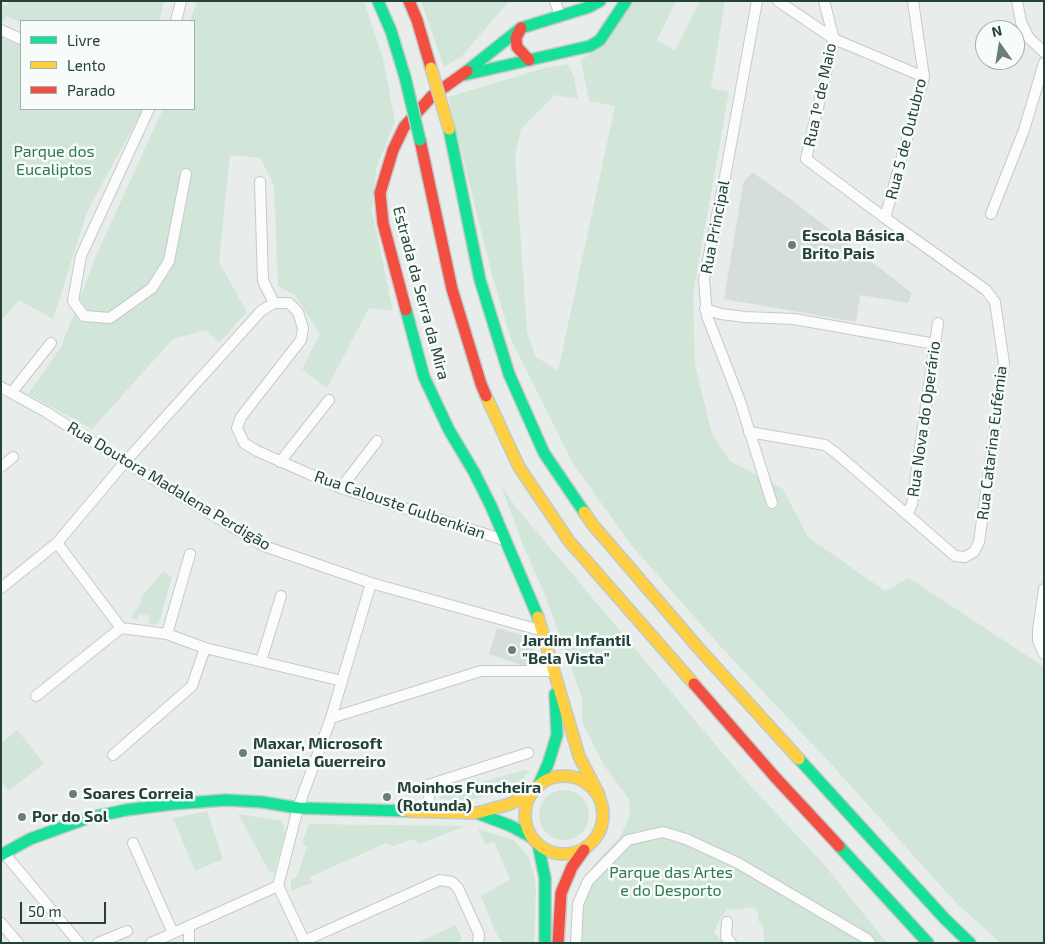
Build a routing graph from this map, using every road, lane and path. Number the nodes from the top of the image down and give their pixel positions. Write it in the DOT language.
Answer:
graph roads {
  1 [pos="181,1"];
  2 [pos="378,1"];
  3 [pos="409,1"];
  4 [pos="555,1"];
  5 [pos="626,1"];
  6 [pos="756,1"];
  7 [pos="778,1"];
  8 [pos="824,1"];
  9 [pos="914,1"];
  10 [pos="1017,1"];
  11 [pos="602,9"];
  12 [pos="560,16"];
  13 [pos="176,20"];
  14 [pos="521,28"];
  15 [pos="1,30"];
  16 [pos="606,32"];
  17 [pos="20,39"];
  18 [pos="834,40"];
  19 [pos="1044,52"];
  20 [pos="529,60"];
  21 [pos="1044,63"];
  22 [pos="461,76"];
  23 [pos="924,77"];
  24 [pos="1040,93"];
  25 [pos="149,110"];
  26 [pos="806,159"];
  27 [pos="186,174"];
  28 [pos="260,182"];
  29 [pos="992,214"];
  30 [pos="885,218"];
  31 [pos="274,303"];
  32 [pos="705,309"];
  33 [pos="938,323"];
  34 [pos="51,343"];
  35 [pos="935,344"];
  36 [pos="1,387"];
  37 [pos="12,392"];
  38 [pos="329,400"];
  39 [pos="749,432"];
  40 [pos="377,441"];
  41 [pos="13,458"];
  42 [pos="125,462"];
  43 [pos="280,462"];
  44 [pos="1,467"];
  45 [pos="341,488"];
  46 [pos="772,503"];
  47 [pos="907,515"];
  48 [pos="504,540"];
  49 [pos="57,542"];
  50 [pos="190,554"];
  51 [pos="371,583"];
  52 [pos="1,588"];
  53 [pos="1044,589"];
  54 [pos="281,596"];
  55 [pos="121,628"];
  56 [pos="543,631"];
  57 [pos="167,634"];
  58 [pos="205,648"];
  59 [pos="1044,654"];
  60 [pos="261,661"];
  61 [pos="554,671"];
  62 [pos="342,681"];
  63 [pos="36,696"];
  64 [pos="332,718"];
  65 [pos="528,753"];
  66 [pos="113,755"];
  67 [pos="539,784"];
  68 [pos="530,794"];
  69 [pos="598,795"];
  70 [pos="298,808"];
  71 [pos="430,812"];
  72 [pos="477,813"];
  73 [pos="535,841"];
  74 [pos="133,843"];
  75 [pos="584,850"];
  76 [pos="3,854"];
  77 [pos="278,886"];
  78 [pos="727,922"];
  79 [pos="1,923"];
  80 [pos="190,926"];
  81 [pos="126,930"];
  82 [pos="173,933"];
  83 [pos="304,942"];
  84 [pos="18,943"];
  85 [pos="79,943"];
  86 [pos="98,943"];
  87 [pos="151,943"];
  88 [pos="189,943"];
  89 [pos="478,943"];
  90 [pos="545,943"];
  91 [pos="558,943"];
  92 [pos="576,943"];
  93 [pos="731,943"];
  94 [pos="870,943"];
  95 [pos="928,943"];
  96 [pos="970,943"];
  1 -- 13 [label="street"];
  2 -- 95 [label="main road, bridge"];
  3 -- 96 [label="main road, bridge"];
  4 -- 12 [label="street"];
  5 -- 16 [label="main road"];
  6 -- 32 [label="street, Rua Principal"];
  7 -- 18 [label="street"];
  8 -- 18 [label="street, Rua 1º de Maio"];
  9 -- 23 [label="street, Rua 5 de Outubro"];
  10 -- 19 [label="street"];
  11 -- 12 [label="main road"];
  11 -- 16 [label="main road"];
  12 -- 14 [label="main road"];
  14 -- 20 [label="main road"];
  14 -- 22 [label="main road, Estrada da Serra da Mira"];
  15 -- 17 [label="street"];
  16 -- 20 [label="main road, Estrada da Serra da Mira"];
  18 -- 23 [label="street"];
  18 -- 26 [label="street, Rua 1º de Maio"];
  20 -- 22 [label="main road, Estrada da Serra da Mira"];
  21 -- 24 [label="street"];
  22 -- 48 [label="main road, Estrada da Serra da Mira"];
  23 -- 30 [label="street, Rua 5 de Outubro"];
  24 -- 29 [label="street"];
  25 -- 27 [label="street"];
  26 -- 30 [label="street, Rua Catarina Eufémia"];
  28 -- 31 [label="street"];
  30 -- 47 [label="street, Rua Catarina Eufémia"];
  31 -- 42 [label="street"];
  31 -- 43 [label="street, Rua Calouste Gulbenkian"];
  32 -- 35 [label="street"];
  32 -- 39 [label="street, Rua Principal"];
  33 -- 35 [label="street, Rua Nova do Operário"];
  34 -- 37 [label="street"];
  35 -- 47 [label="street, Rua Nova do Operário"];
  36 -- 37 [label="street, Rua Doutora Madalena Perdigão"];
  37 -- 42 [label="street, Rua Doutora Madalena Perdigão"];
  38 -- 43 [label="street"];
  39 -- 46 [label="street, Rua Principal"];
  39 -- 47 [label="street, Rua Catarina Eufémia"];
  40 -- 45 [label="street"];
  41 -- 44 [label="street"];
  42 -- 49 [label="street"];
  42 -- 51 [label="street, Rua Doutora Madalena Perdigão"];
  43 -- 45 [label="street, Rua Calouste Gulbenkian"];
  45 -- 48 [label="street, Rua Calouste Gulbenkian"];
  48 -- 56 [label="main road, Estrada da Serra da Mira"];
  49 -- 52 [label="street"];
  49 -- 55 [label="street"];
  50 -- 57 [label="street"];
  51 -- 56 [label="street, Rua Doutora Madalena Perdigão"];
  51 -- 62 [label="street"];
  53 -- 59 [label="street"];
  54 -- 60 [label="street"];
  55 -- 57 [label="street"];
  55 -- 63 [label="street"];
  56 -- 61 [label="main road, Estrada da Serra da Mira"];
  57 -- 58 [label="street"];
  58 -- 60 [label="street"];
  58 -- 66 [label="street"];
  60 -- 62 [label="street"];
  61 -- 64 [label="street"];
  61 -- 67 [label="main road"];
  61 -- 69 [label="main road"];
  62 -- 64 [label="street"];
  64 -- 70 [label="street"];
  65 -- 71 [label="street"];
  67 -- 68 [label="main road"];
  67 -- 69 [label="main road"];
  68 -- 72 [label="main road"];
  68 -- 73 [label="main road"];
  69 -- 75 [label="main road"];
  70 -- 71 [label="main road"];
  70 -- 76 [label="main road"];
  70 -- 77 [label="street"];
  71 -- 72 [label="main road"];
  72 -- 73 [label="main road"];
  73 -- 75 [label="main road"];
  73 -- 90 [label="main road"];
  74 -- 82 [label="street"];
  75 -- 91 [label="main road"];
  76 -- 85 [label="street"];
  77 -- 80 [label="street"];
  77 -- 83 [label="street"];
  78 -- 93 [label="street"];
  79 -- 84 [label="street"];
  80 -- 82 [label="street"];
  80 -- 88 [label="street"];
  81 -- 86 [label="street"];
  82 -- 87 [label="street"];
  83 -- 89 [label="street"];
  92 -- 94 [label="street"];
}
